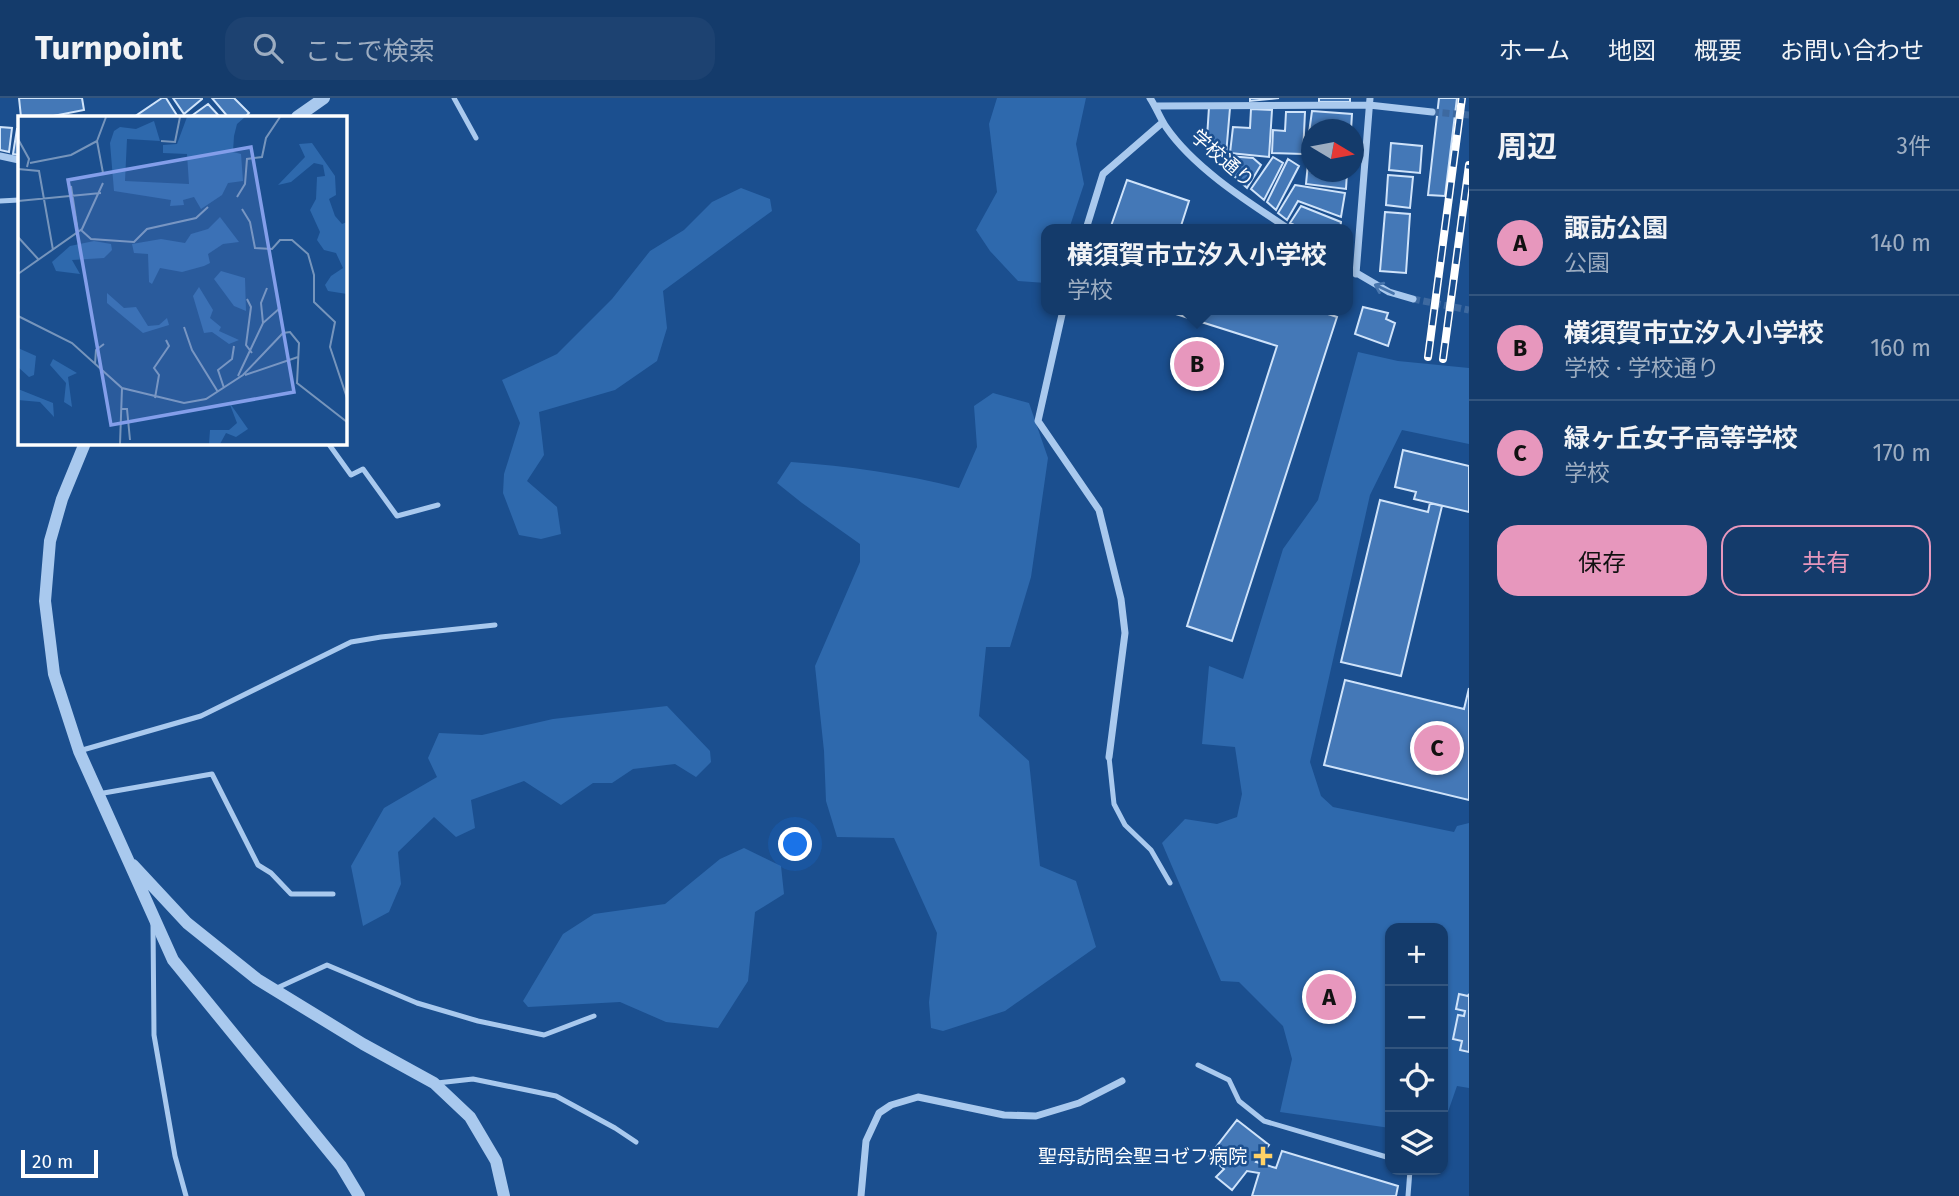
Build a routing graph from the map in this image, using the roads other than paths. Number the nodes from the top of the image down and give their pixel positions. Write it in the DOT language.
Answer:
graph roads {
  1 [pos="324,98"];
  2 [pos="454,98"];
  3 [pos="1150,98"];
  4 [pos="1369,102"];
  5 [pos="1155,106"];
  6 [pos="1432,112"];
  7 [pos="299,116"];
  8 [pos="1163,122"];
  9 [pos="476,138"];
  10 [pos="0,156"];
  11 [pos="18,160"];
  12 [pos="18,200"];
  13 [pos="0,201"];
  14 [pos="1088,224"];
  15 [pos="1282,224"];
  16 [pos="1353,272"];
  17 [pos="1356,274"];
  18 [pos="1413,299"];
  19 [pos="1062,315"];
  20 [pos="85,444"];
  21 [pos="329,444"];
  22 [pos="438,505"];
  23 [pos="495,625"];
  24 [pos="79,751"];
  25 [pos="1109,757"];
  26 [pos="98,794"];
  27 [pos="127,859"];
  28 [pos="1170,883"];
  29 [pos="333,894"];
  30 [pos="153,917"];
  31 [pos="274,989"];
  32 [pos="594,1016"];
  33 [pos="1198,1065"];
  34 [pos="1122,1081"];
  35 [pos="434,1083"];
  36 [pos="636,1142"];
  37 [pos="1385,1157"];
  38 [pos="1410,1175"];
  39 [pos="186,1196"];
  40 [pos="359,1196"];
  41 [pos="504,1196"];
  42 [pos="861,1196"];
  43 [pos="1408,1196"];
  1 -- 7 [label="street"];
  2 -- 9 [label="lane"];
  3 -- 5 [label="street, 学校通り"];
  4 -- 5 [label="street"];
  4 -- 6 [label="street"];
  4 -- 17 [label="street"];
  5 -- 8 [label="street, 学校通り"];
  8 -- 14 [label="street"];
  8 -- 15 [label="street, 学校通り"];
  10 -- 11 [label="street"];
  12 -- 13 [label="lane"];
  16 -- 17 [label="street"];
  18 -- 17 [label="street, one-way"];
  19 -- 25 [label="street"];
  20 -- 24 [label="street"];
  21 -- 22 [label="lane"];
  23 -- 24 [label="lane"];
  24 -- 26 [label="street"];
  25 -- 28 [label="lane"];
  26 -- 27 [label="street"];
  26 -- 29 [label="lane"];
  27 -- 30 [label="street"];
  27 -- 31 [label="street"];
  30 -- 39 [label="lane"];
  30 -- 40 [label="street"];
  31 -- 32 [label="lane"];
  31 -- 35 [label="street"];
  33 -- 37 [label="lane"];
  34 -- 42 [label="street"];
  35 -- 36 [label="lane"];
  35 -- 41 [label="street"];
  38 -- 43 [label="lane"];
}
